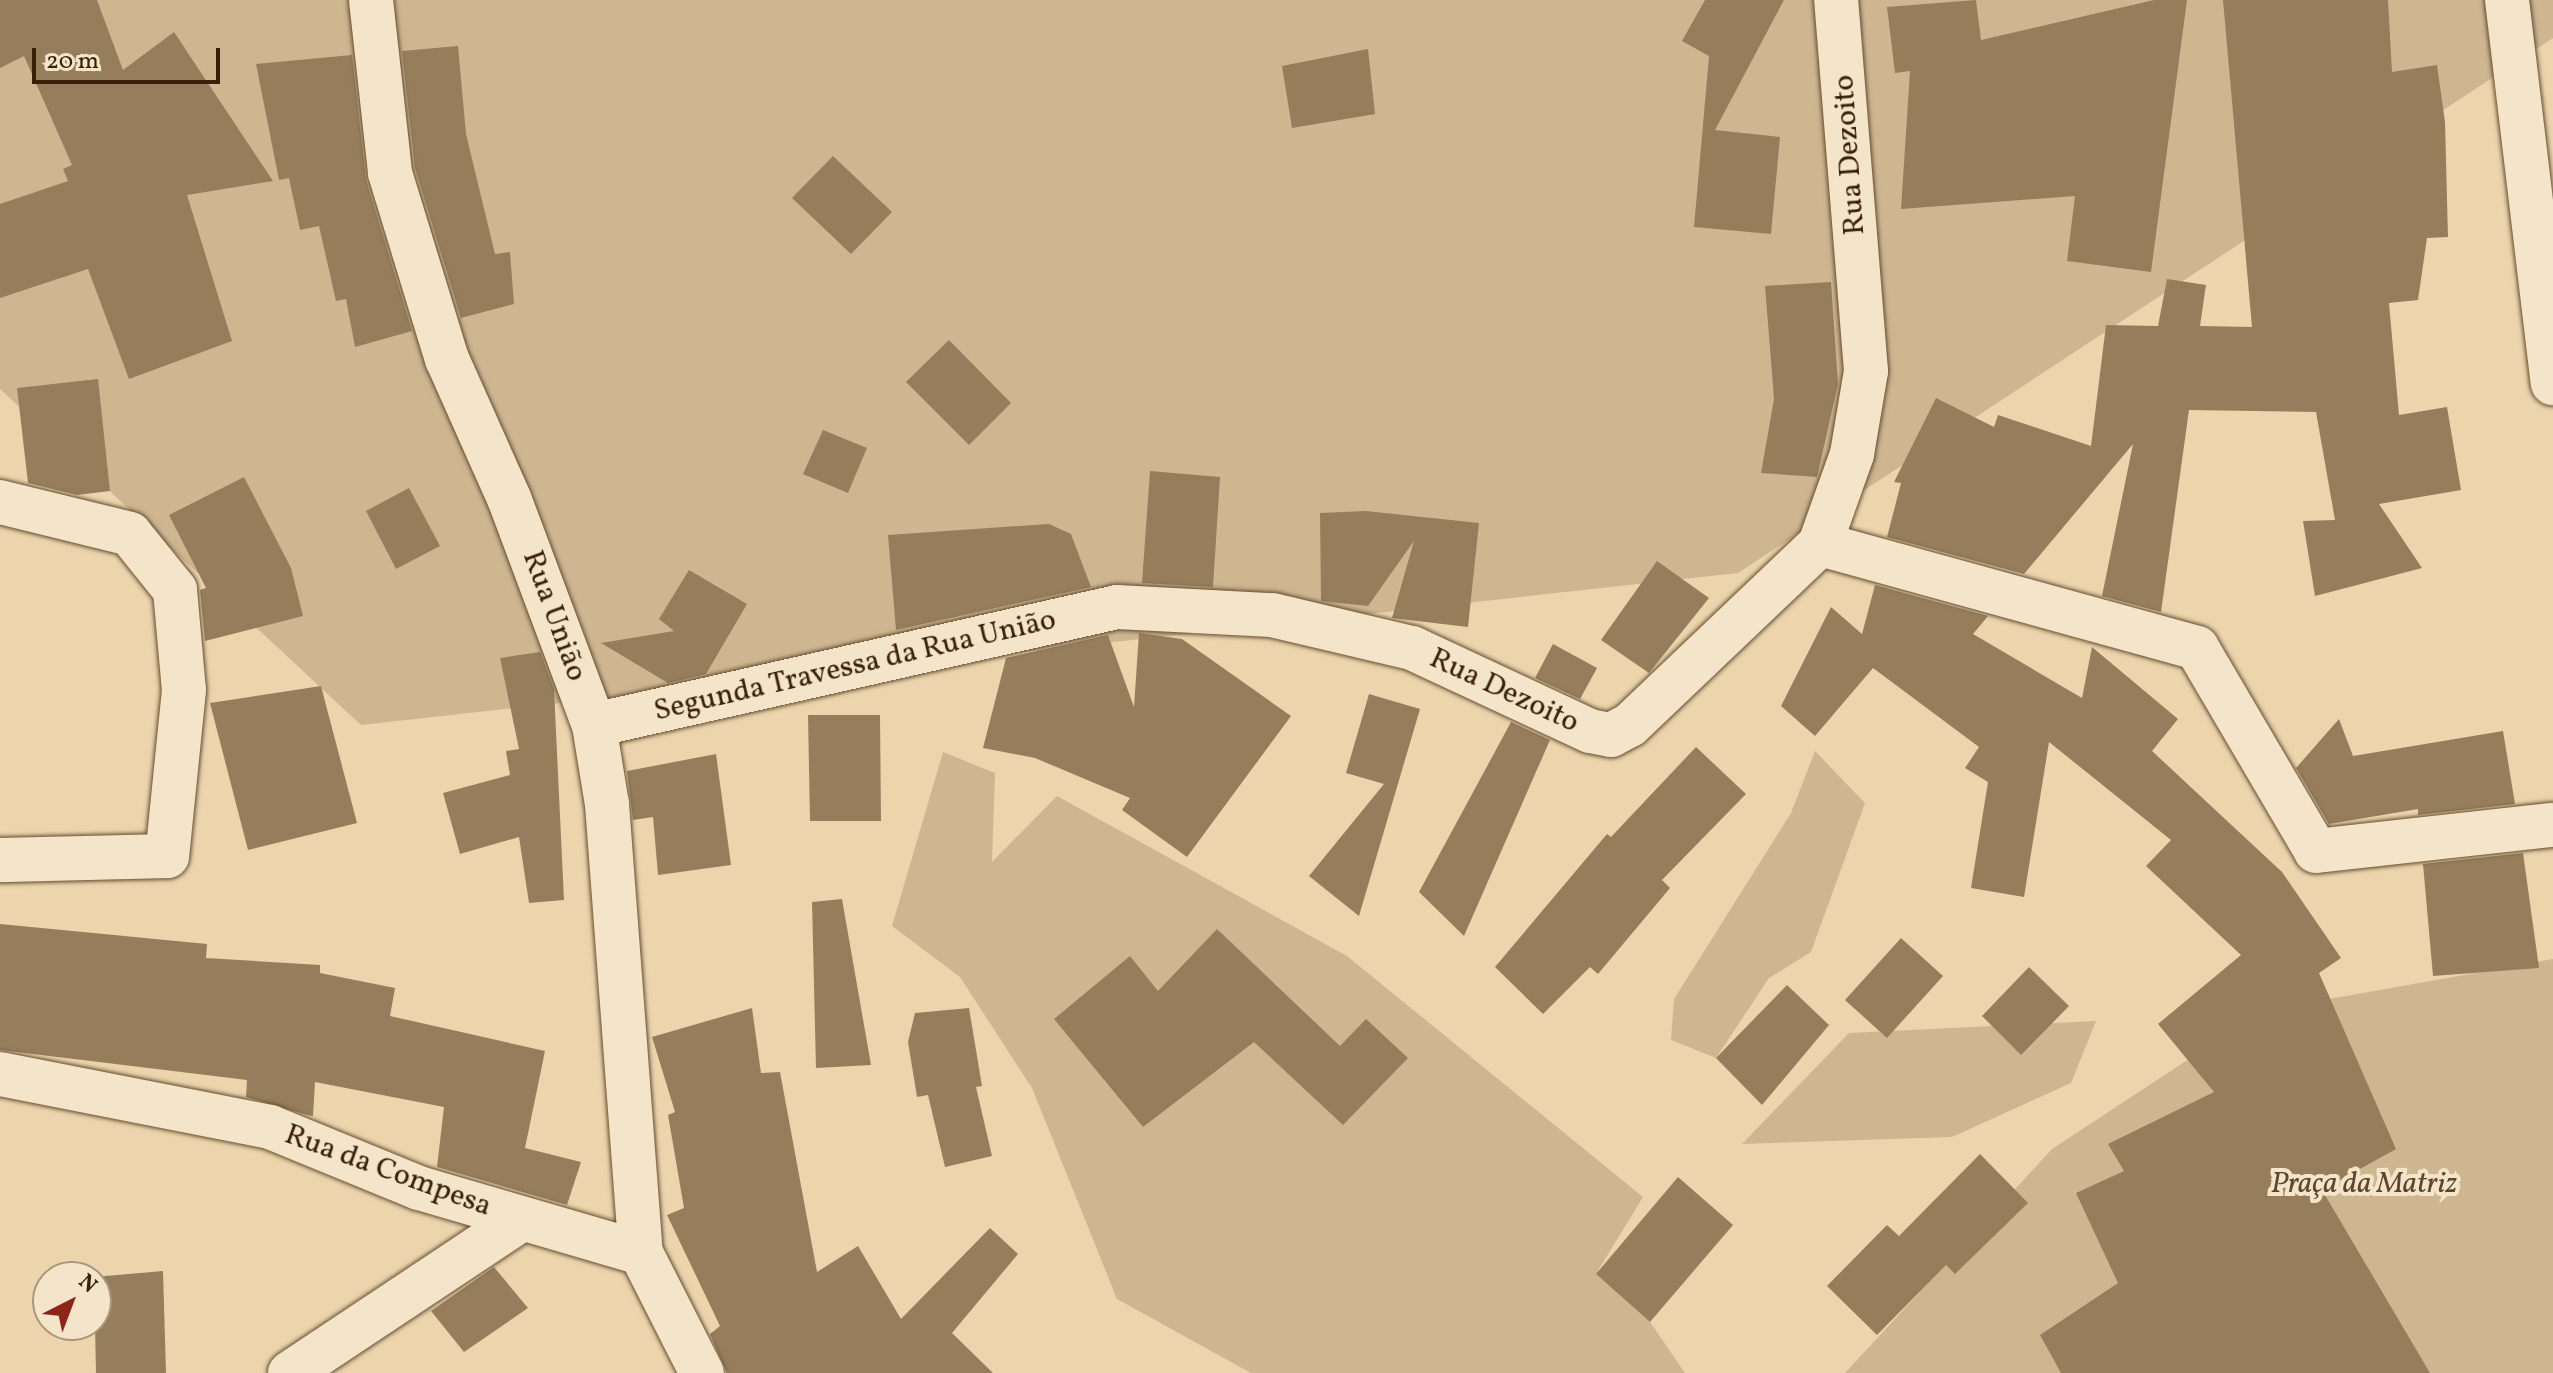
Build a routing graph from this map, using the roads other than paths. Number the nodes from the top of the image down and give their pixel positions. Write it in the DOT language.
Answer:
graph roads {
  1 [pos="371,0"];
  2 [pos="1836,0"];
  3 [pos="2507,0"];
  4 [pos="2553,383"];
  5 [pos="0,502"];
  6 [pos="1820,544"];
  7 [pos="1117,607"];
  8 [pos="594,725"];
  9 [pos="2553,825"];
  10 [pos="0,860"];
  11 [pos="0,1074"];
  12 [pos="522,1219"];
  13 [pos="641,1253"];
  14 [pos="290,1373"];
  15 [pos="702,1373"];
  1 -- 8 [label="street, Rua União"];
  2 -- 6 [label="street, Rua Dezoito"];
  3 -- 4 [label="street"];
  5 -- 10 [label="street"];
  6 -- 7 [label="street, Rua Dezoito"];
  6 -- 9 [label="street"];
  7 -- 8 [label="street, Segunda Travessa da Rua União"];
  8 -- 13 [label="street, Rua União"];
  11 -- 12 [label="street, Rua da Compesa"];
  12 -- 13 [label="street, Rua da Compesa"];
  12 -- 14 [label="street"];
  13 -- 15 [label="street"];
}
